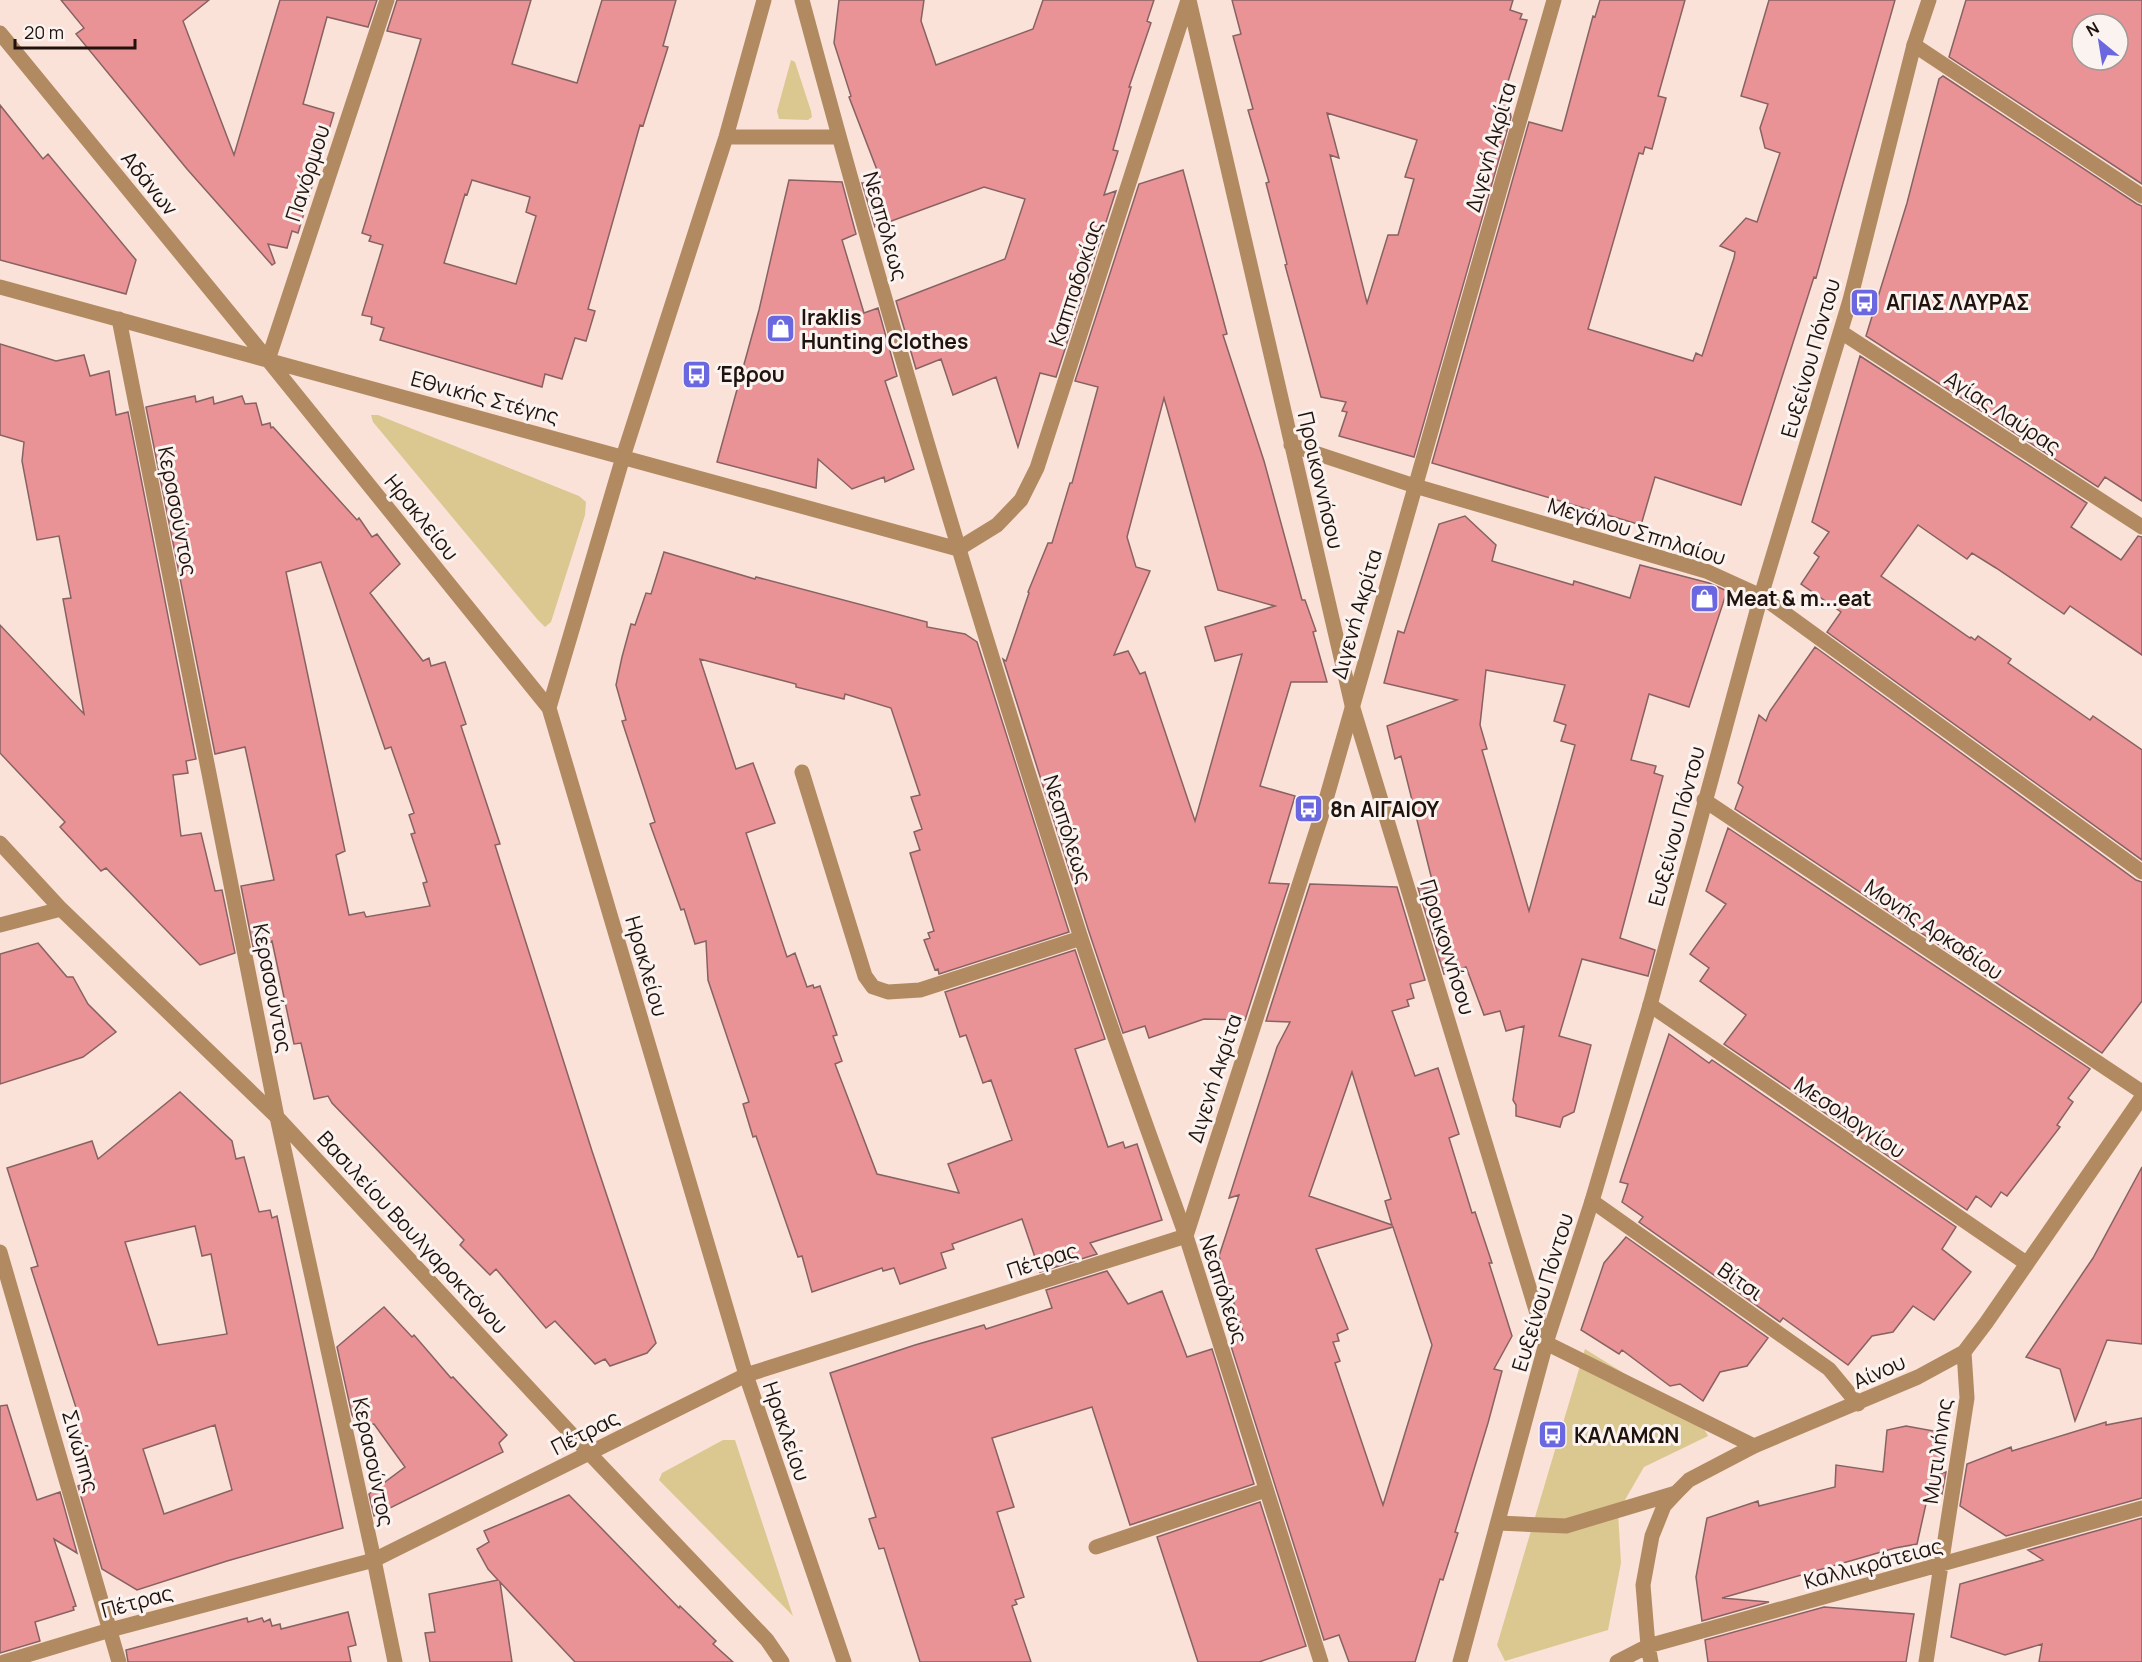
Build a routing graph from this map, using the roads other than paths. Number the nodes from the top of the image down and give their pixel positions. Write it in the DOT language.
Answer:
graph roads {
  1 [pos="387,0"];
  2 [pos="764,0"];
  3 [pos="802,0"];
  4 [pos="1188,0"];
  5 [pos="1554,0"];
  6 [pos="1929,0"];
  7 [pos="0,33"];
  8 [pos="1914,45"];
  9 [pos="726,137"];
  10 [pos="838,137"];
  11 [pos="2142,196"];
  12 [pos="0,287"];
  13 [pos="119,319"];
  14 [pos="1841,333"];
  15 [pos="268,360"];
  16 [pos="1291,445"];
  17 [pos="623,457"];
  18 [pos="1415,486"];
  19 [pos="2142,527"];
  20 [pos="958,549"];
  21 [pos="1761,596"];
  22 [pos="1352,705"];
  23 [pos="549,708"];
  24 [pos="802,772"];
  25 [pos="1704,800"];
  26 [pos="0,843"];
  27 [pos="2142,872"];
  28 [pos="61,909"];
  29 [pos="0,925"];
  30 [pos="1081,938"];
  31 [pos="1650,1005"];
  32 [pos="2142,1094"];
  33 [pos="277,1117"];
  34 [pos="1592,1201"];
  35 [pos="1186,1236"];
  36 [pos="0,1252"];
  37 [pos="2026,1263"];
  38 [pos="1546,1343"];
  39 [pos="1964,1352"];
  40 [pos="746,1375"];
  41 [pos="1858,1404"];
  42 [pos="1754,1446"];
  43 [pos="589,1453"];
  44 [pos="1266,1490"];
  45 [pos="1676,1493"];
  46 [pos="2142,1508"];
  47 [pos="1498,1523"];
  48 [pos="1096,1547"];
  49 [pos="374,1560"];
  50 [pos="1943,1565"];
  51 [pos="110,1630"];
  52 [pos="1648,1646"];
  53 [pos="4,1662"];
  54 [pos="119,1662"];
  55 [pos="395,1662"];
  56 [pos="782,1662"];
  57 [pos="844,1662"];
  58 [pos="1321,1662"];
  59 [pos="1460,1662"];
  60 [pos="1617,1662"];
  61 [pos="1651,1662"];
  62 [pos="1926,1662"];
  1 -- 15 [label="street, Πανόρμου"];
  2 -- 9 [label="street"];
  3 -- 10 [label="street, Νεαπόλεως"];
  4 -- 16 [label="street, Προικοννήσου"];
  4 -- 20 [label="street, Καππαδοκίας"];
  5 -- 18 [label="street, Διγενή Ακρίτα"];
  6 -- 8 [label="street, Ευξείνου Πόντου"];
  7 -- 15 [label="street, Αδάνων"];
  8 -- 11 [label="street"];
  8 -- 14 [label="street, Ευξείνου Πόντου"];
  9 -- 10 [label="street"];
  9 -- 17 [label="street"];
  10 -- 20 [label="street, Νεαπόλεως"];
  12 -- 13 [label="street, Εθνικής Στέγης"];
  13 -- 15 [label="street, Εθνικής Στέγης"];
  13 -- 33 [label="street, Κερασούντος"];
  14 -- 19 [label="street, Αγίας Λαύρας"];
  14 -- 21 [label="street, Ευξείνου Πόντου"];
  15 -- 17 [label="street, Εθνικής Στέγης"];
  15 -- 23 [label="street, Ηρακλείου"];
  16 -- 18 [label="street, Μεγάλου Σπηλαίου"];
  16 -- 22 [label="street, Προικοννήσου"];
  17 -- 20 [label="street, Εθνικής Στέγης"];
  17 -- 23 [label="street"];
  18 -- 21 [label="street, Μεγάλου Σπηλαίου"];
  18 -- 22 [label="street, Διγενή Ακρίτα"];
  20 -- 30 [label="street, Νεαπόλεως"];
  21 -- 25 [label="street, Ευξείνου Πόντου"];
  21 -- 27 [label="street, Μεγάλου Σπηλαίου"];
  22 -- 35 [label="street, Διγενή Ακρίτα"];
  22 -- 38 [label="street, Προικοννήσου"];
  23 -- 40 [label="street, Ηρακλείου"];
  24 -- 30 [label="street"];
  25 -- 31 [label="street, Ευξείνου Πόντου"];
  25 -- 32 [label="street, Μονής Αρκαδίου"];
  26 -- 28 [label="street, Βασιλείου Βουλγαροκτόνου"];
  28 -- 29 [label="street"];
  28 -- 33 [label="street, Βασιλείου Βουλγαροκτόνου"];
  30 -- 35 [label="street, Νεαπόλεως"];
  31 -- 34 [label="street, Ευξείνου Πόντου"];
  31 -- 37 [label="street, Μεσολογγίου"];
  32 -- 37 [label="street, Αίνου"];
  33 -- 43 [label="street, Βασιλείου Βουλγαροκτόνου"];
  33 -- 49 [label="street, Κερασούντος"];
  34 -- 38 [label="street, Ευξείνου Πόντου"];
  34 -- 41 [label="street, Βίτσι"];
  35 -- 40 [label="street, Πέτρας"];
  35 -- 44 [label="street, Νεαπόλεως"];
  36 -- 51 [label="street, Σινώπης"];
  37 -- 39 [label="street, Αίνου"];
  38 -- 42 [label="street"];
  38 -- 47 [label="street, Ευξείνου Πόντου"];
  39 -- 41 [label="street, Αίνου"];
  39 -- 50 [label="street, Μυτιλήνης"];
  40 -- 43 [label="street, Πέτρας"];
  40 -- 57 [label="street, Ηρακλείου"];
  41 -- 42 [label="street, Αίνου"];
  42 -- 45 [label="street, Αίνου"];
  43 -- 49 [label="street, Πέτρας"];
  43 -- 56 [label="street, Βασιλείου Βουλγαροκτόνου"];
  44 -- 48 [label="street"];
  44 -- 58 [label="street, Νεαπόλεως"];
  45 -- 47 [label="street"];
  45 -- 52 [label="street, Αίνου"];
  46 -- 50 [label="street, Καλλικράτειας"];
  47 -- 59 [label="street, Ευξείνου Πόντου"];
  49 -- 51 [label="street, Πέτρας"];
  49 -- 55 [label="street, Κερασούντος"];
  50 -- 52 [label="street, Καλλικράτειας"];
  50 -- 62 [label="street, Μυτιλήνης"];
  51 -- 53 [label="street, Πέτρας"];
  51 -- 54 [label="street, Σινώπης"];
  52 -- 60 [label="street, Καλλικράτειας"];
  52 -- 61 [label="street, Αίνου"];
}
